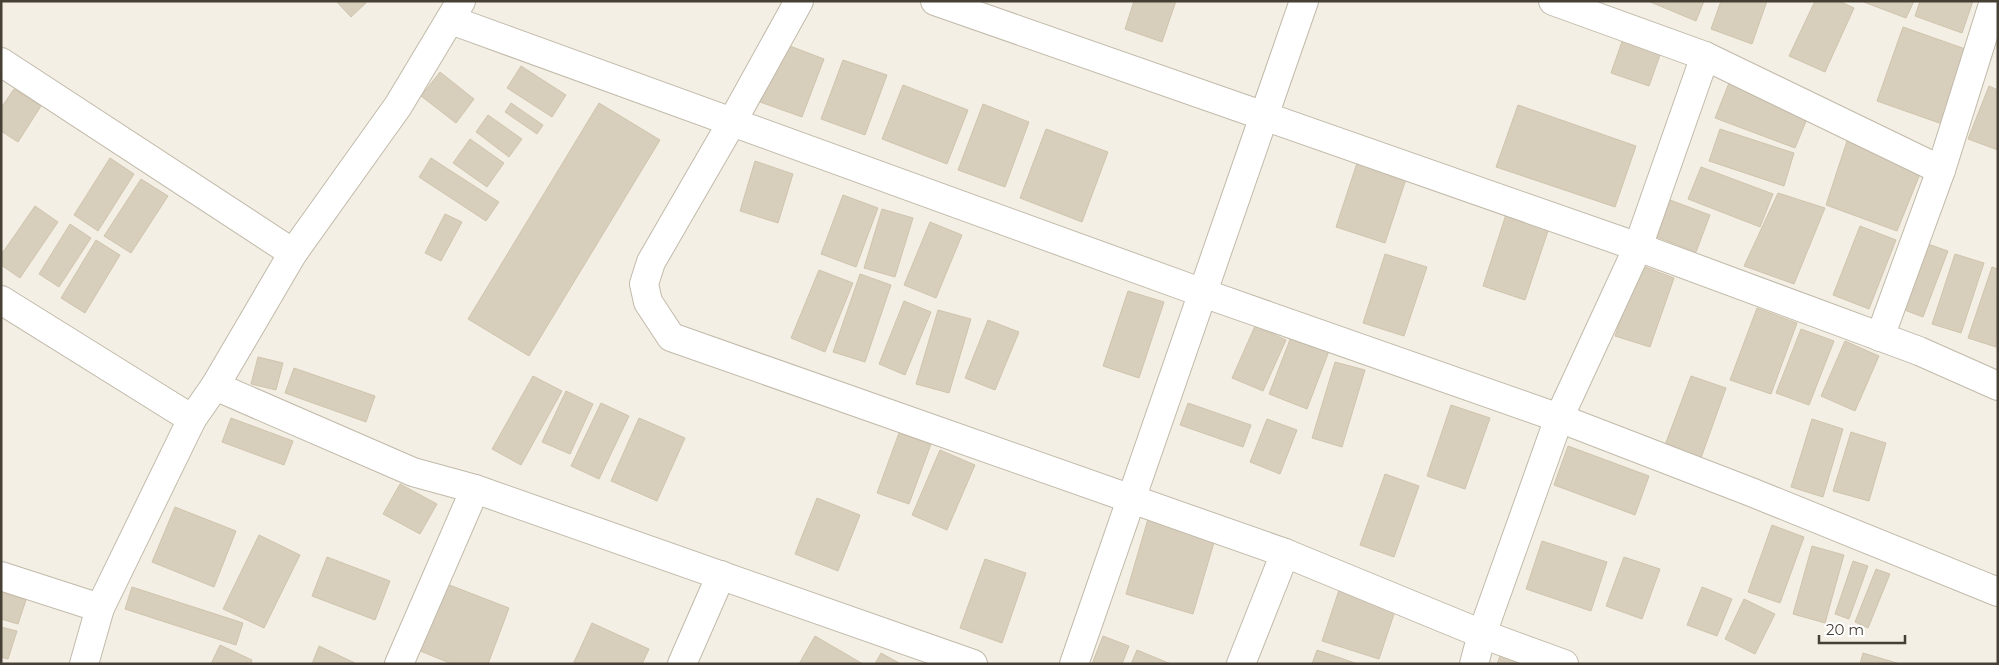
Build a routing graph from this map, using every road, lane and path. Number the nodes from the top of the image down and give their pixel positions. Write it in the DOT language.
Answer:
graph roads {
  1 [pos="799,1"];
  2 [pos="935,1"];
  3 [pos="1304,1"];
  4 [pos="1552,1"];
  5 [pos="1994,1"];
  6 [pos="456,11"];
  7 [pos="1706,56"];
  8 [pos="1,62"];
  9 [pos="1264,116"];
  10 [pos="732,122"];
  11 [pos="1940,170"];
  12 [pos="1638,247"];
  13 [pos="293,253"];
  14 [pos="1202,293"];
  15 [pos="1,300"];
  16 [pos="1880,337"];
  17 [pos="215,386"];
  18 [pos="1998,386"];
  19 [pos="1559,418"];
  20 [pos="192,419"];
  21 [pos="474,489"];
  22 [pos="1132,498"];
  23 [pos="1285,552"];
  24 [pos="721,575"];
  25 [pos="1,576"];
  26 [pos="1998,592"];
  27 [pos="100,608"];
  28 [pos="1482,634"];
  29 [pos="970,663"];
  30 [pos="84,664"];
  31 [pos="399,664"];
  32 [pos="682,664"];
  33 [pos="1074,664"];
  34 [pos="1241,664"];
  35 [pos="1474,664"];
  36 [pos="1564,664"];
  1 -- 10 [label="street"];
  2 -- 9 [label="street"];
  3 -- 9 [label="street"];
  4 -- 7 [label="street"];
  5 -- 11 [label="street"];
  6 -- 10 [label="street"];
  6 -- 13 [label="street"];
  7 -- 11 [label="street"];
  7 -- 12 [label="street"];
  8 -- 13 [label="street"];
  9 -- 12 [label="street"];
  9 -- 14 [label="street"];
  10 -- 14 [label="street"];
  10 -- 22 [label="street"];
  11 -- 16 [label="street"];
  12 -- 16 [label="street"];
  12 -- 19 [label="street"];
  13 -- 17 [label="street"];
  14 -- 19 [label="street"];
  14 -- 22 [label="street"];
  15 -- 20 [label="street"];
  16 -- 18 [label="street"];
  17 -- 20 [label="street"];
  17 -- 21 [label="street"];
  19 -- 26 [label="street"];
  19 -- 28 [label="street"];
  20 -- 27 [label="street"];
  21 -- 24 [label="street"];
  21 -- 31 [label="street"];
  22 -- 23 [label="street"];
  22 -- 33 [label="street"];
  23 -- 28 [label="street"];
  23 -- 34 [label="street"];
  24 -- 29 [label="street"];
  24 -- 32 [label="street"];
  25 -- 27 [label="street"];
  27 -- 30 [label="street"];
  28 -- 35 [label="street"];
  28 -- 36 [label="street"];
}
